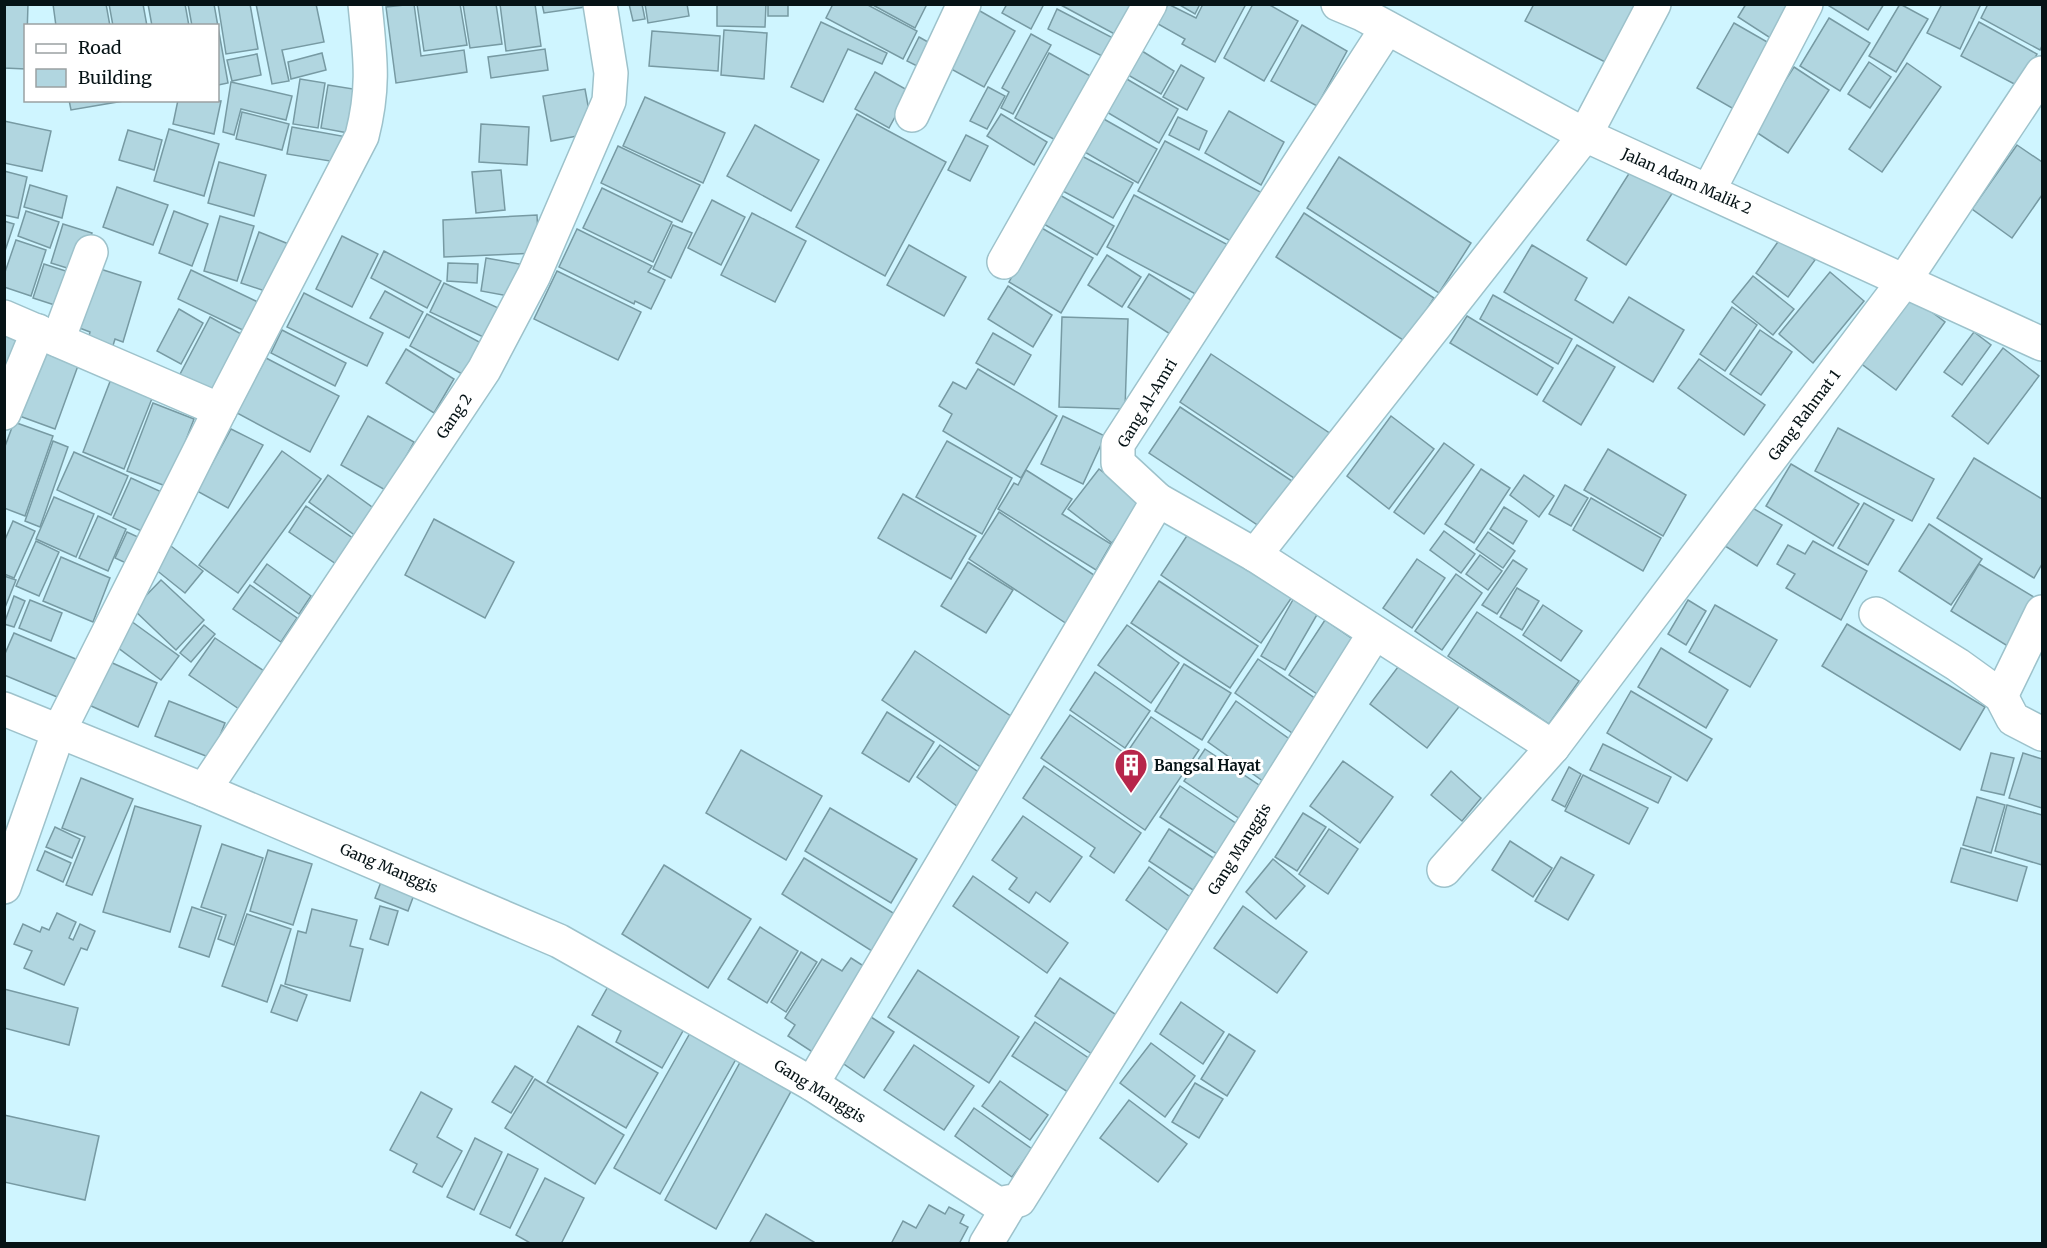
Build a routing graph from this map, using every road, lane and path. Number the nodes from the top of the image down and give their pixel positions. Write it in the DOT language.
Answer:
graph roads {
  1 [pos="365,4"];
  2 [pos="600,4"];
  3 [pos="964,4"];
  4 [pos="1150,4"];
  5 [pos="1654,4"];
  6 [pos="1806,4"];
  7 [pos="1363,13"];
  8 [pos="2043,73"];
  9 [pos="912,115"];
  10 [pos="1585,135"];
  11 [pos="1709,190"];
  12 [pos="91,252"];
  13 [pos="1004,262"];
  14 [pos="1904,281"];
  15 [pos="4,317"];
  16 [pos="48,335"];
  17 [pos="2043,344"];
  18 [pos="220,410"];
  19 [pos="4,413"];
  20 [pos="1158,500"];
  21 [pos="1255,555"];
  22 [pos="2043,612"];
  23 [pos="1876,614"];
  24 [pos="1374,634"];
  25 [pos="2001,696"];
  26 [pos="4,709"];
  27 [pos="58,733"];
  28 [pos="2043,734"];
  29 [pos="1553,747"];
  30 [pos="204,790"];
  31 [pos="1444,870"];
  32 [pos="4,887"];
  33 [pos="812,1084"];
  34 [pos="1010,1204"];
  35 [pos="986,1244"];
  1 -- 18 [label="street"];
  2 -- 30 [label="street, Gang 2"];
  3 -- 9 [label="street"];
  4 -- 13 [label="street"];
  5 -- 10 [label="street"];
  6 -- 11 [label="street"];
  7 -- 10 [label="street, Jalan Adam Malik 2"];
  7 -- 20 [label="street, Gang Al-Amri"];
  8 -- 14 [label="street, Gang Rahmat 1"];
  10 -- 11 [label="street, Jalan Adam Malik 2"];
  10 -- 21 [label="street"];
  11 -- 14 [label="street, Jalan Adam Malik 2"];
  12 -- 16 [label="street"];
  14 -- 17 [label="street, Jalan Adam Malik 2"];
  14 -- 29 [label="street, Gang Rahmat 1"];
  15 -- 16 [label="street"];
  16 -- 18 [label="street"];
  16 -- 19 [label="street"];
  18 -- 27 [label="street"];
  20 -- 21 [label="street, Gang Al-Amri"];
  20 -- 33 [label="street"];
  21 -- 24 [label="street, Gang Al-Amri"];
  22 -- 25 [label="street"];
  23 -- 25 [label="street"];
  24 -- 29 [label="street, Gang Al-Amri"];
  24 -- 34 [label="street, Gang Manggis"];
  25 -- 28 [label="street"];
  26 -- 27 [label="street, Gang Manggis"];
  27 -- 30 [label="street, Gang Manggis"];
  27 -- 32 [label="street"];
  29 -- 31 [label="street, Gang Rahmat 1"];
  30 -- 33 [label="street, Gang Manggis"];
  33 -- 34 [label="street, Gang Manggis"];
  34 -- 35 [label="street"];
}
